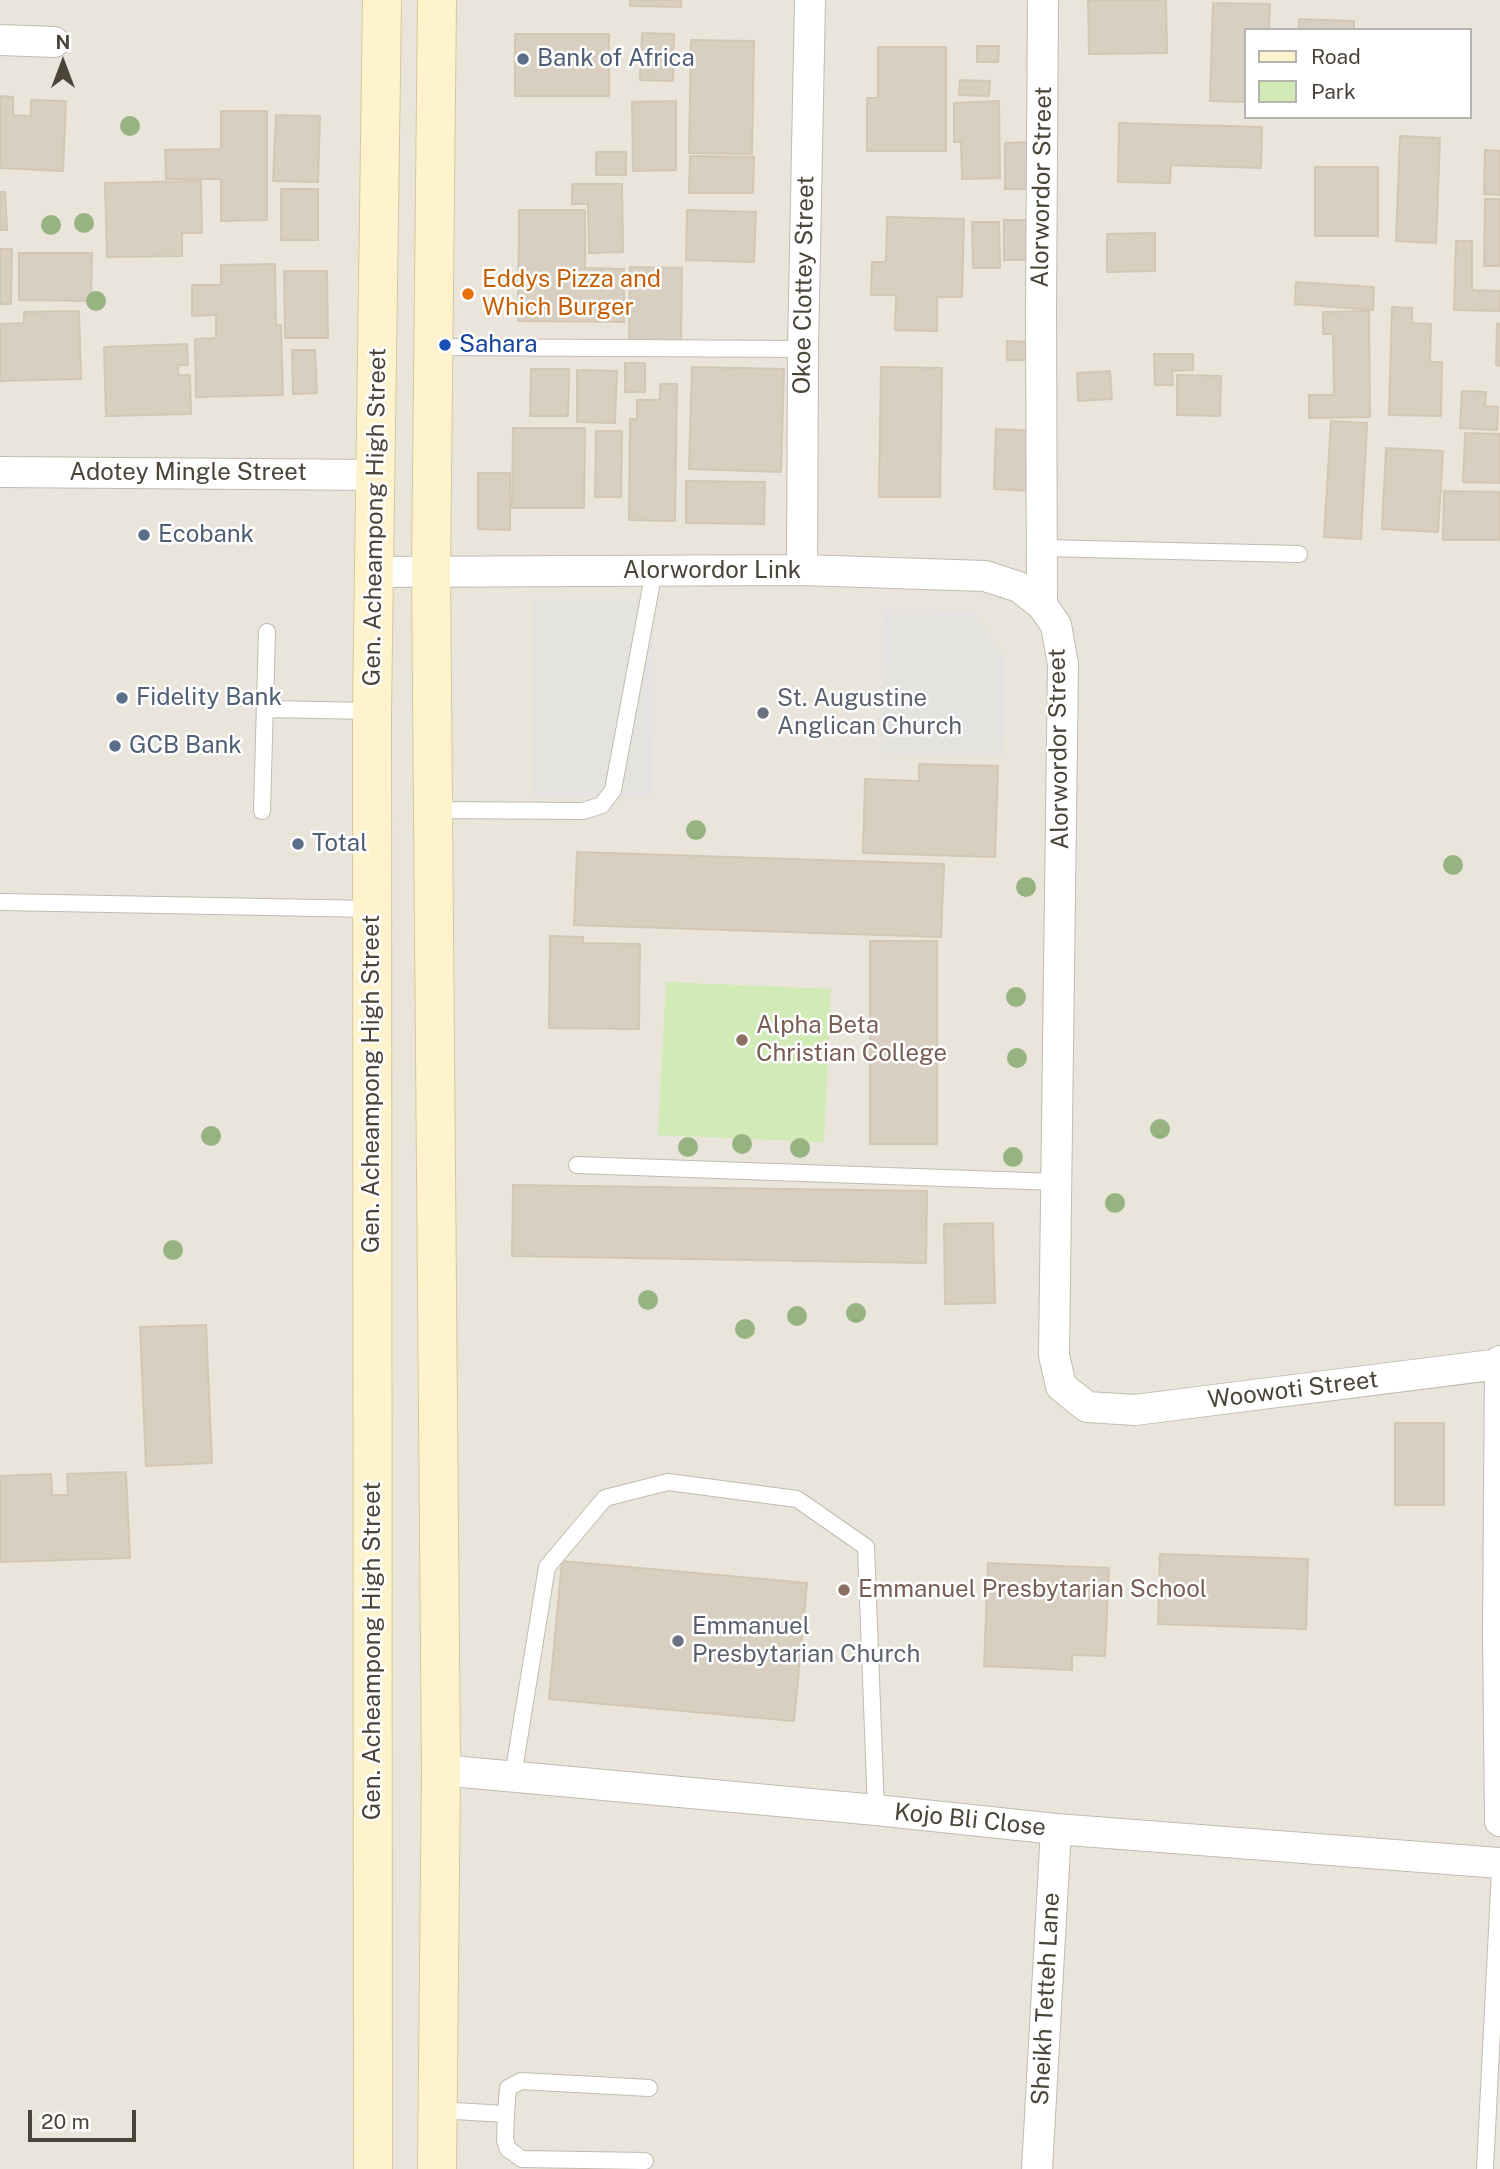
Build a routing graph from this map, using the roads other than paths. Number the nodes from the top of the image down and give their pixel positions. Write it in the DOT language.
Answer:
graph roads {
  1 [pos="382,0"];
  2 [pos="437,0"];
  3 [pos="810,0"];
  4 [pos="1043,0"];
  5 [pos="0,40"];
  6 [pos="54,42"];
  7 [pos="433,347"];
  8 [pos="803,349"];
  9 [pos="0,472"];
  10 [pos="376,475"];
  11 [pos="1042,548"];
  12 [pos="1299,554"];
  13 [pos="802,570"];
  14 [pos="431,571"];
  15 [pos="654,571"];
  16 [pos="373,572"];
  17 [pos="1042,605"];
  18 [pos="267,632"];
  19 [pos="265,709"];
  20 [pos="372,711"];
  21 [pos="433,810"];
  22 [pos="262,811"];
  23 [pos="2,902"];
  24 [pos="372,909"];
  25 [pos="577,1165"];
  26 [pos="1057,1182"];
  27 [pos="1500,1363"];
  28 [pos="1087,1407"];
  29 [pos="1499,1666"];
  30 [pos="441,1770"];
  31 [pos="513,1776"];
  32 [pos="876,1810"];
  33 [pos="1500,1821"];
  34 [pos="1056,1829"];
  35 [pos="1500,1863"];
  36 [pos="1500,1870"];
  37 [pos="649,2088"];
  38 [pos="437,2110"];
  39 [pos="506,2114"];
  40 [pos="645,2161"];
  41 [pos="373,2169"];
  42 [pos="437,2169"];
  43 [pos="1037,2169"];
  44 [pos="1485,2169"];
  1 -- 10 [label="main road, Gen. Acheampong High Street"];
  2 -- 7 [label="main road"];
  3 -- 8 [label="street, Okoe Clottey Street"];
  4 -- 11 [label="street, Alorwordor Street"];
  5 -- 6 [label="street"];
  7 -- 8 [label="lane"];
  7 -- 14 [label="main road"];
  8 -- 13 [label="street, Okoe Clottey Street"];
  9 -- 10 [label="street, Adotey Mingle Street"];
  10 -- 16 [label="main road, Gen. Acheampong High Street"];
  11 -- 12 [label="lane"];
  11 -- 17 [label="street, Alorwordor Street"];
  13 -- 15 [label="street, Alorwordor Link"];
  13 -- 17 [label="street, Alorwordor Link"];
  14 -- 15 [label="street, Alorwordor Link"];
  14 -- 16 [label="street, Alorwordor Link"];
  14 -- 21 [label="main road"];
  15 -- 21 [label="lane"];
  16 -- 20 [label="main road, Gen. Acheampong High Street"];
  17 -- 26 [label="street, Alorwordor Street"];
  18 -- 19 [label="lane"];
  19 -- 20 [label="lane"];
  19 -- 22 [label="lane"];
  20 -- 24 [label="main road, Gen. Acheampong High Street"];
  21 -- 30 [label="main road"];
  23 -- 24 [label="lane"];
  24 -- 41 [label="main road, Gen. Acheampong High Street"];
  25 -- 26 [label="lane"];
  26 -- 28 [label="street, Alorwordor Street"];
  27 -- 28 [label="street, Woowoti Street"];
  27 -- 29 [label="street"];
  29 -- 33 [label="street"];
  30 -- 31 [label="street, Kojo Bli Close"];
  30 -- 38 [label="main road"];
  31 -- 32 [label="street, Kojo Bli Close"];
  31 -- 32 [label="lane"];
  32 -- 34 [label="street, Kojo Bli Close"];
  34 -- 35 [label="street, Kojo Bli Close"];
  34 -- 43 [label="street, Sheikh Tetteh Lane"];
  36 -- 44 [label="lane"];
  37 -- 39 [label="lane"];
  38 -- 39 [label="lane"];
  38 -- 42 [label="main road"];
  39 -- 40 [label="lane"];
}
